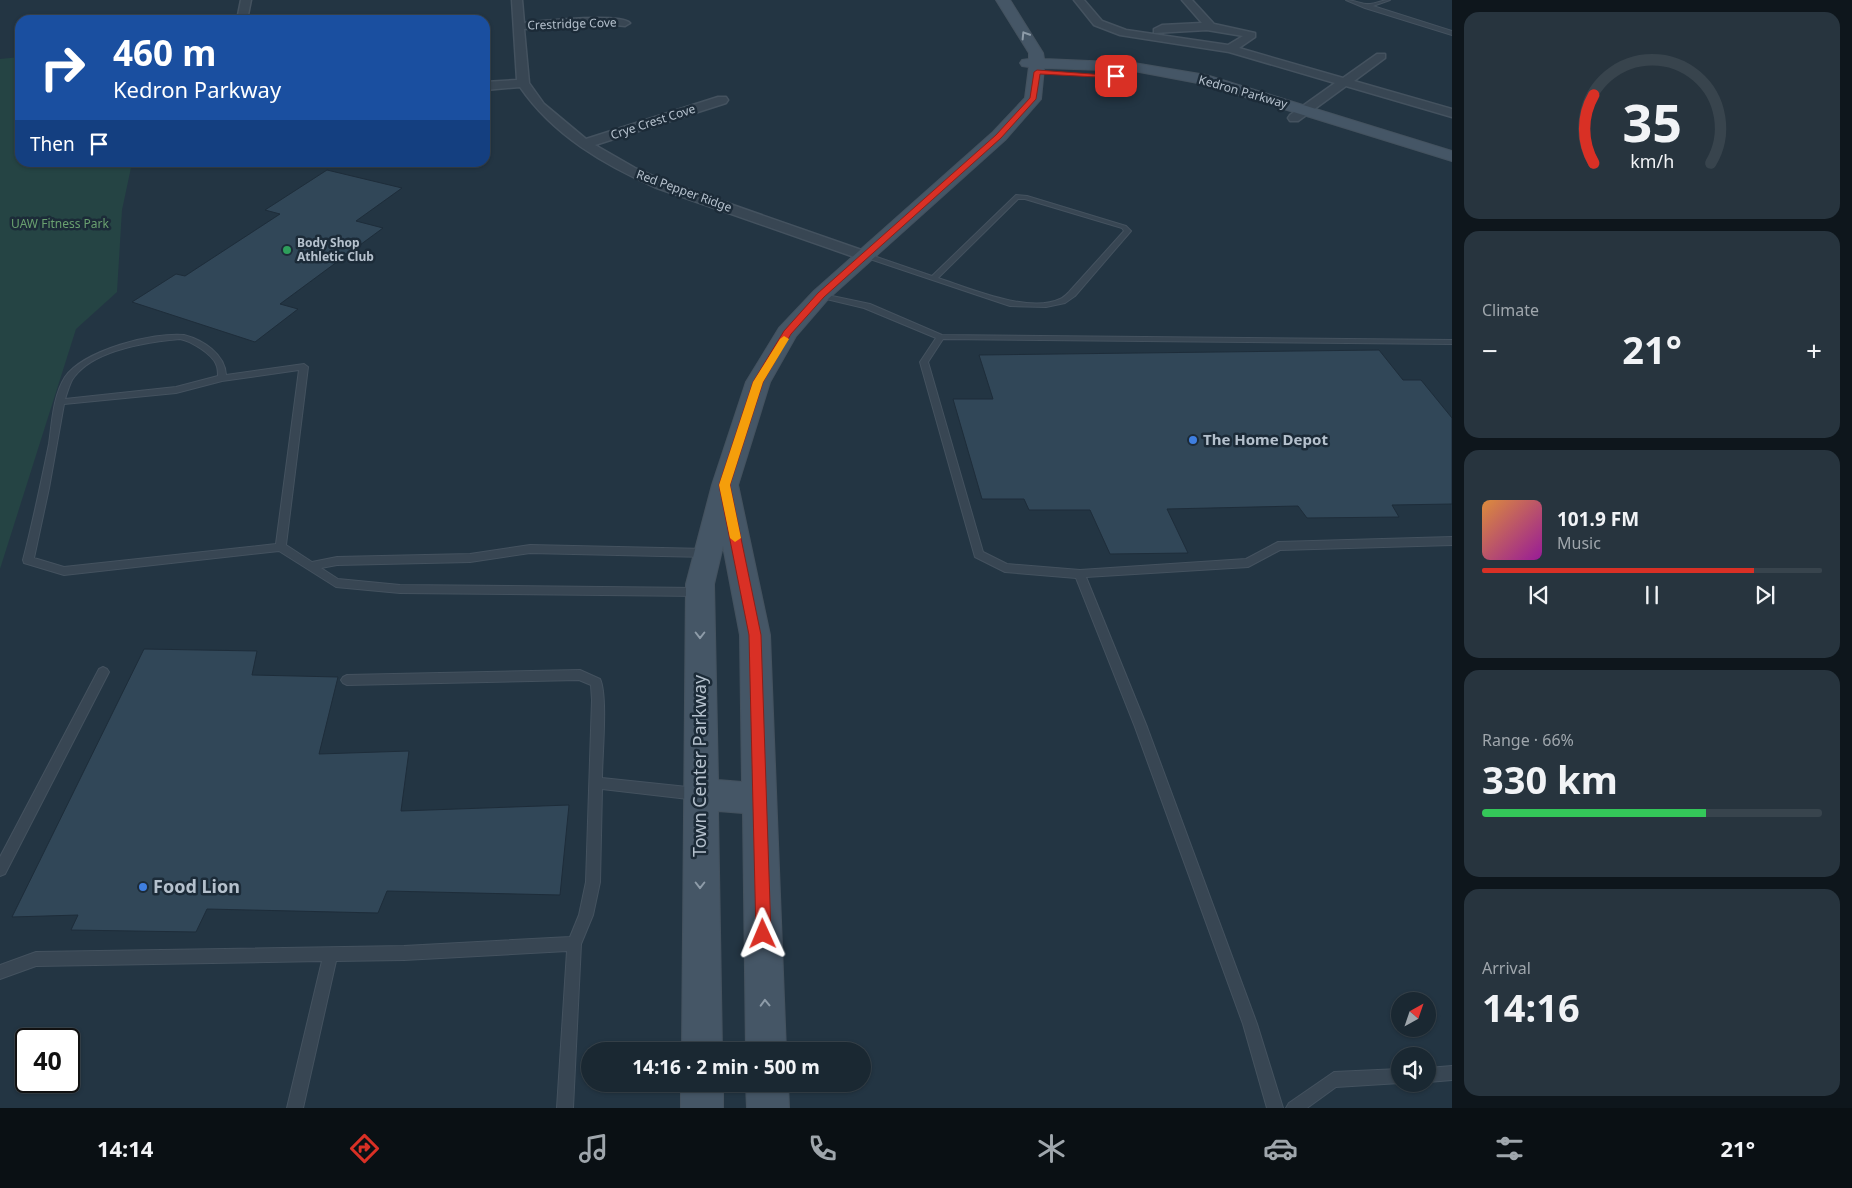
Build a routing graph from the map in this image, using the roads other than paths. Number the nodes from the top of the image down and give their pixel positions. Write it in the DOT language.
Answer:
graph roads {
  1 [pos="246,0"];
  2 [pos="517,0"];
  3 [pos="1003,0"];
  4 [pos="1079,0"];
  5 [pos="1187,0"];
  6 [pos="1348,0"];
  7 [pos="1388,0"];
  8 [pos="1366,7"];
  9 [pos="243,15"];
  10 [pos="625,23"];
  11 [pos="519,26"];
  12 [pos="1211,27"];
  13 [pos="1452,33"];
  14 [pos="1154,38"];
  15 [pos="1230,49"];
  16 [pos="1014,51"];
  17 [pos="1381,56"];
  18 [pos="1034,66"];
  19 [pos="1346,82"];
  20 [pos="523,83"];
  21 [pos="490,86"];
  22 [pos="722,100"];
  23 [pos="1452,113"];
  24 [pos="1300,114"];
  25 [pos="584,144"];
  26 [pos="1452,156"];
  27 [pos="1452,168"];
  28 [pos="864,256"];
  29 [pos="933,279"];
  30 [pos="821,295"];
  31 [pos="941,337"];
  32 [pos="1452,342"];
  33 [pos="222,378"];
  34 [pos="61,402"];
  35 [pos="724,485"];
  36 [pos="1452,541"];
  37 [pos="281,547"];
  38 [pos="707,553"];
  39 [pos="312,566"];
  40 [pos="1080,574"];
  41 [pos="700,592"];
  42 [pos="103,672"];
  43 [pos="347,680"];
  44 [pos="596,783"];
  45 [pos="700,795"];
  46 [pos="760,798"];
  47 [pos="0,870"];
  48 [pos="574,944"];
  49 [pos="330,955"];
  50 [pos="0,972"];
  51 [pos="702,1042"];
  52 [pos="766,1042"];
  53 [pos="1452,1073"];
  54 [pos="1436,1074"];
  55 [pos="1391,1077"];
  56 [pos="702,1092"];
  57 [pos="767,1092"];
  58 [pos="295,1108"];
  59 [pos="565,1108"];
  60 [pos="702,1108"];
  61 [pos="768,1108"];
  62 [pos="1275,1108"];
  63 [pos="1294,1108"];
  1 -- 9 [label="street"];
  2 -- 11 [label="street"];
  18 -- 3 [label="street, Town Center Parkway, one-way"];
  4 -- 14 [label="street"];
  5 -- 12 [label="street"];
  6 -- 8 [label="lane"];
  7 -- 8 [label="lane"];
  8 -- 13 [label="lane"];
  10 -- 11 [label="street, Crestridge Cove"];
  11 -- 20 [label="street"];
  12 -- 14 [label="street"];
  12 -- 15 [label="street"];
  14 -- 15 [label="street"];
  15 -- 19 [label="street"];
  16 -- 18 [label="street"];
  17 -- 19 [label="street"];
  18 -- 24 [label="street, Kedron Parkway"];
  18 -- 28 [label="street, Town Center Parkway"];
  19 -- 23 [label="street"];
  19 -- 24 [label="street"];
  20 -- 21 [label="street"];
  20 -- 25 [label="street, Red Pepper Ridge"];
  22 -- 25 [label="street, Crye Crest Cove"];
  24 -- 26 [label="street, Kedron Parkway"];
  24 -- 27 [label="street, Kedron Parkway"];
  25 -- 28 [label="street, Red Pepper Ridge"];
  28 -- 29 [label="lane"];
  28 -- 30 [label="street, Town Center Parkway"];
  29 -- 29 [label="lane"];
  30 -- 31 [label="lane"];
  30 -- 35 [label="street, Town Center Parkway"];
  31 -- 32 [label="lane"];
  31 -- 40 [label="lane"];
  33 -- 34 [label="lane"];
  33 -- 34 [label="lane"];
  33 -- 37 [label="lane"];
  34 -- 37 [label="lane"];
  35 -- 38 [label="street, Town Center Parkway"];
  35 -- 46 [label="street, Town Center Parkway"];
  36 -- 40 [label="lane"];
  37 -- 39 [label="lane"];
  38 -- 39 [label="lane"];
  38 -- 41 [label="street, Town Center Parkway"];
  39 -- 41 [label="lane"];
  40 -- 62 [label="lane"];
  41 -- 45 [label="street, Town Center Parkway, one-way"];
  42 -- 47 [label="lane"];
  43 -- 44 [label="lane"];
  44 -- 45 [label="lane"];
  44 -- 48 [label="lane"];
  45 -- 46 [label="street"];
  45 -- 51 [label="street, Town Center Parkway, one-way"];
  52 -- 46 [label="street, Town Center Parkway, one-way"];
  48 -- 49 [label="lane"];
  48 -- 59 [label="lane"];
  49 -- 50 [label="lane"];
  49 -- 58 [label="lane"];
  53 -- 54 [label="lane"];
  55 -- 63 [label="lane"];
  56 -- 60 [label="street"];
  57 -- 61 [label="street"];
}
